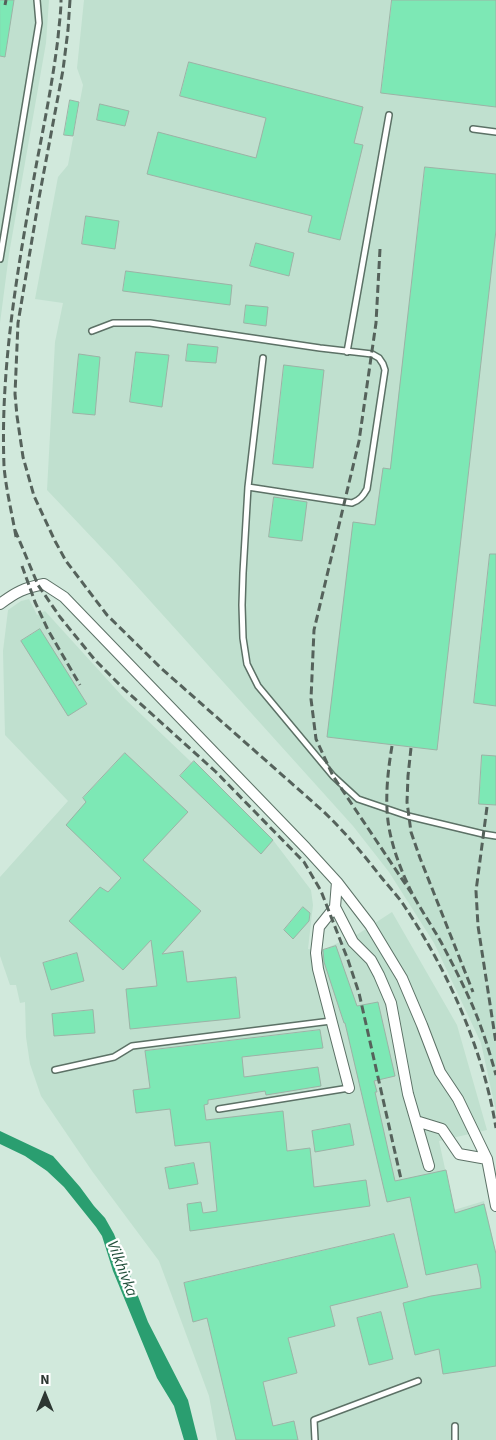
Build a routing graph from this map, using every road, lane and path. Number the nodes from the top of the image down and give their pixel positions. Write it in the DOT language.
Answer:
graph roads {
  1 [pos="37,0"];
  2 [pos="389,115"];
  3 [pos="473,129"];
  4 [pos="496,132"];
  5 [pos="0,259"];
  6 [pos="92,331"];
  7 [pos="347,352"];
  8 [pos="263,358"];
  9 [pos="248,487"];
  10 [pos="0,604"];
  11 [pos="496,836"];
  12 [pos="337,882"];
  13 [pos="335,907"];
  14 [pos="331,1022"];
  15 [pos="55,1070"];
  16 [pos="349,1088"];
  17 [pos="219,1109"];
  18 [pos="416,1121"];
  19 [pos="487,1159"];
  20 [pos="429,1166"];
  21 [pos="496,1206"];
  22 [pos="418,1381"];
  23 [pos="455,1426"];
  24 [pos="315,1440"];
  25 [pos="455,1440"];
  1 -- 5 [label="lane"];
  2 -- 7 [label="lane"];
  3 -- 4 [label="lane"];
  6 -- 7 [label="lane"];
  7 -- 9 [label="lane"];
  8 -- 9 [label="lane"];
  9 -- 11 [label="lane"];
  10 -- 12 [label="street"];
  12 -- 13 [label="street"];
  12 -- 19 [label="street"];
  13 -- 14 [label="street"];
  13 -- 18 [label="street"];
  14 -- 15 [label="lane"];
  14 -- 16 [label="street"];
  16 -- 17 [label="lane"];
  18 -- 19 [label="street"];
  18 -- 20 [label="street"];
  19 -- 21 [label="street"];
  22 -- 24 [label="lane"];
  23 -- 25 [label="lane"];
}
